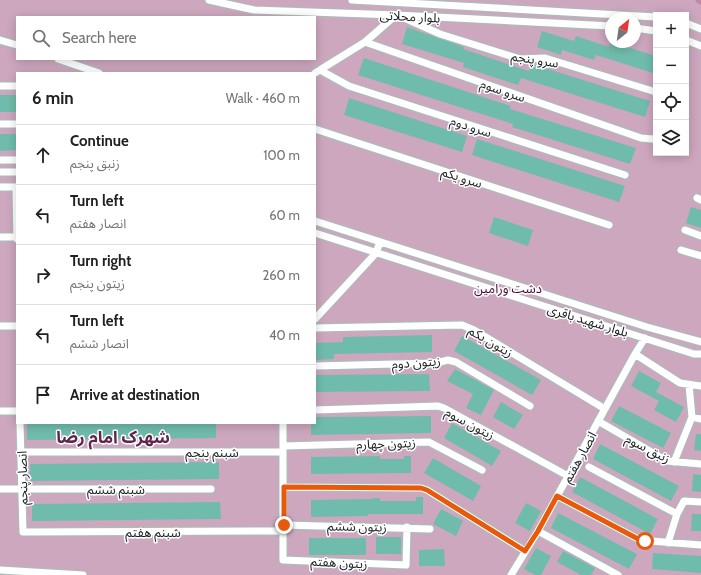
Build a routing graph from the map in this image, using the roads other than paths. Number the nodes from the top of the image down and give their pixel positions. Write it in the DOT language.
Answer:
graph roads {
  1 [pos="209,0"];
  2 [pos="352,0"];
  3 [pos="396,2"];
  4 [pos="396,15"];
  5 [pos="653,17"];
  6 [pos="689,24"];
  7 [pos="605,26"];
  8 [pos="641,29"];
  9 [pos="701,29"];
  10 [pos="653,31"];
  11 [pos="0,40"];
  12 [pos="689,41"];
  13 [pos="364,42"];
  14 [pos="16,45"];
  15 [pos="701,46"];
  16 [pos="61,60"];
  17 [pos="96,72"];
  18 [pos="318,72"];
  19 [pos="0,86"];
  20 [pos="16,86"];
  21 [pos="653,90"];
  22 [pos="0,124"];
  23 [pos="16,124"];
  24 [pos="316,129"];
  25 [pos="653,139"];
  26 [pos="0,160"];
  27 [pos="16,160"];
  28 [pos="0,172"];
  29 [pos="16,172"];
  30 [pos="626,175"];
  31 [pos="0,187"];
  32 [pos="16,187"];
  33 [pos="316,221"];
  34 [pos="609,225"];
  35 [pos="684,230"];
  36 [pos="316,233"];
  37 [pos="701,236"];
  38 [pos="0,237"];
  39 [pos="16,238"];
  40 [pos="380,242"];
  41 [pos="681,250"];
  42 [pos="376,253"];
  43 [pos="701,256"];
  44 [pos="316,318"];
  45 [pos="0,326"];
  46 [pos="16,326"];
  47 [pos="316,328"];
  48 [pos="645,338"];
  49 [pos="701,342"];
  50 [pos="635,354"];
  51 [pos="701,354"];
  52 [pos="316,366"];
  53 [pos="689,385"];
  54 [pos="701,386"];
  55 [pos="530,406"];
  56 [pos="605,409"];
  57 [pos="316,410"];
  58 [pos="0,411"];
  59 [pos="16,412"];
  60 [pos="692,417"];
  61 [pos="701,420"];
  62 [pos="598,421"];
  63 [pos="20,424"];
  64 [pos="283,424"];
  65 [pos="283,449"];
  66 [pos="21,452"];
  67 [pos="674,462"];
  68 [pos="701,464"];
  69 [pos="589,466"];
  70 [pos="482,470"];
  71 [pos="568,476"];
  72 [pos="284,487"];
  73 [pos="211,488"];
  74 [pos="0,489"];
  75 [pos="22,490"];
  76 [pos="557,496"];
  77 [pos="701,502"];
  78 [pos="677,514"];
  79 [pos="284,528"];
  80 [pos="407,528"];
  81 [pos="430,529"];
  82 [pos="538,531"];
  83 [pos="22,532"];
  84 [pos="668,543"];
  85 [pos="701,545"];
  86 [pos="525,551"];
  87 [pos="0,570"];
  88 [pos="83,575"];
  89 [pos="512,575"];
  90 [pos="618,575"];
  1 -- 4 [label="street, بلوار محلاتی"];
  2 -- 3 [label="street, بلوار محلاتی"];
  3 -- 4 [label="street"];
  3 -- 5 [label="street, بلوار محلاتی"];
  4 -- 7 [label="street, بلوار محلاتی"];
  4 -- 13 [label="street"];
  4 -- 21 [label="street, سرو پنجم"];
  6 -- 9 [label="street"];
  8 -- 10 [label="street"];
  11 -- 14 [label="street"];
  12 -- 15 [label="street"];
  13 -- 18 [label="street"];
  13 -- 25 [label="street, سرو سوم"];
  16 -- 17 [label="street"];
  18 -- 30 [label="street, سرو دوم"];
  19 -- 20 [label="street"];
  22 -- 23 [label="street"];
  24 -- 34 [label="street, سرو یکم"];
  26 -- 27 [label="street"];
  28 -- 29 [label="street"];
  31 -- 32 [label="street"];
  33 -- 40 [label="street, بلوار شهید باقری"];
  35 -- 37 [label="street"];
  36 -- 42 [label="street, بلوار شهید باقری"];
  38 -- 39 [label="street"];
  40 -- 42 [label="street"];
  40 -- 49 [label="street, بلوار شهید باقری"];
  41 -- 43 [label="street"];
  42 -- 44 [label="street"];
  42 -- 48 [label="street, بلوار شهید باقری"];
  45 -- 46 [label="street"];
  47 -- 56 [label="street, زیتون یکم"];
  48 -- 50 [label="street, انصار هفتم"];
  48 -- 51 [label="street, بلوار شهید باقری"];
  50 -- 53 [label="street"];
  50 -- 56 [label="street, انصار هفتم"];
  52 -- 55 [label="street, زیتون دوم"];
  53 -- 54 [label="street"];
  53 -- 60 [label="street"];
  56 -- 62 [label="street, انصار هفتم"];
  57 -- 71 [label="street, زیتون سوم"];
  58 -- 59 [label="street"];
  60 -- 61 [label="street"];
  60 -- 67 [label="street"];
  62 -- 67 [label="street, زنبق سوم"];
  62 -- 71 [label="street, انصار هفتم"];
  63 -- 66 [label="street, انصار پنجم"];
  64 -- 65 [label="street"];
  65 -- 66 [label="street, شبنم پنجم"];
  65 -- 70 [label="street, زیتون چهارم"];
  65 -- 72 [label="street"];
  66 -- 75 [label="street, انصار پنجم"];
  67 -- 68 [label="street, زنبق سوم"];
  69 -- 78 [label="street"];
  71 -- 76 [label="street, انصار هفتم"];
  72 -- 79 [label="street"];
  72 -- 86 [label="street"];
  73 -- 75 [label="street, شبنم ششم"];
  74 -- 75 [label="street, شبنم ششم"];
  75 -- 83 [label="street, انصار پنجم"];
  76 -- 82 [label="street, انصار هفتم"];
  76 -- 84 [label="street"];
  77 -- 78 [label="street"];
  78 -- 84 [label="street"];
  79 -- 80 [label="street, زیتون ششم"];
  79 -- 80 [label="street, زیتون هفتم"];
  79 -- 83 [label="street, شبنم هفتم"];
  80 -- 81 [label="street, زیتون ششم"];
  82 -- 86 [label="street, انصار هفتم"];
  82 -- 90 [label="street"];
  84 -- 85 [label="street"];
  86 -- 89 [label="street, انصار هفتم"];
  87 -- 88 [label="street"];
}
